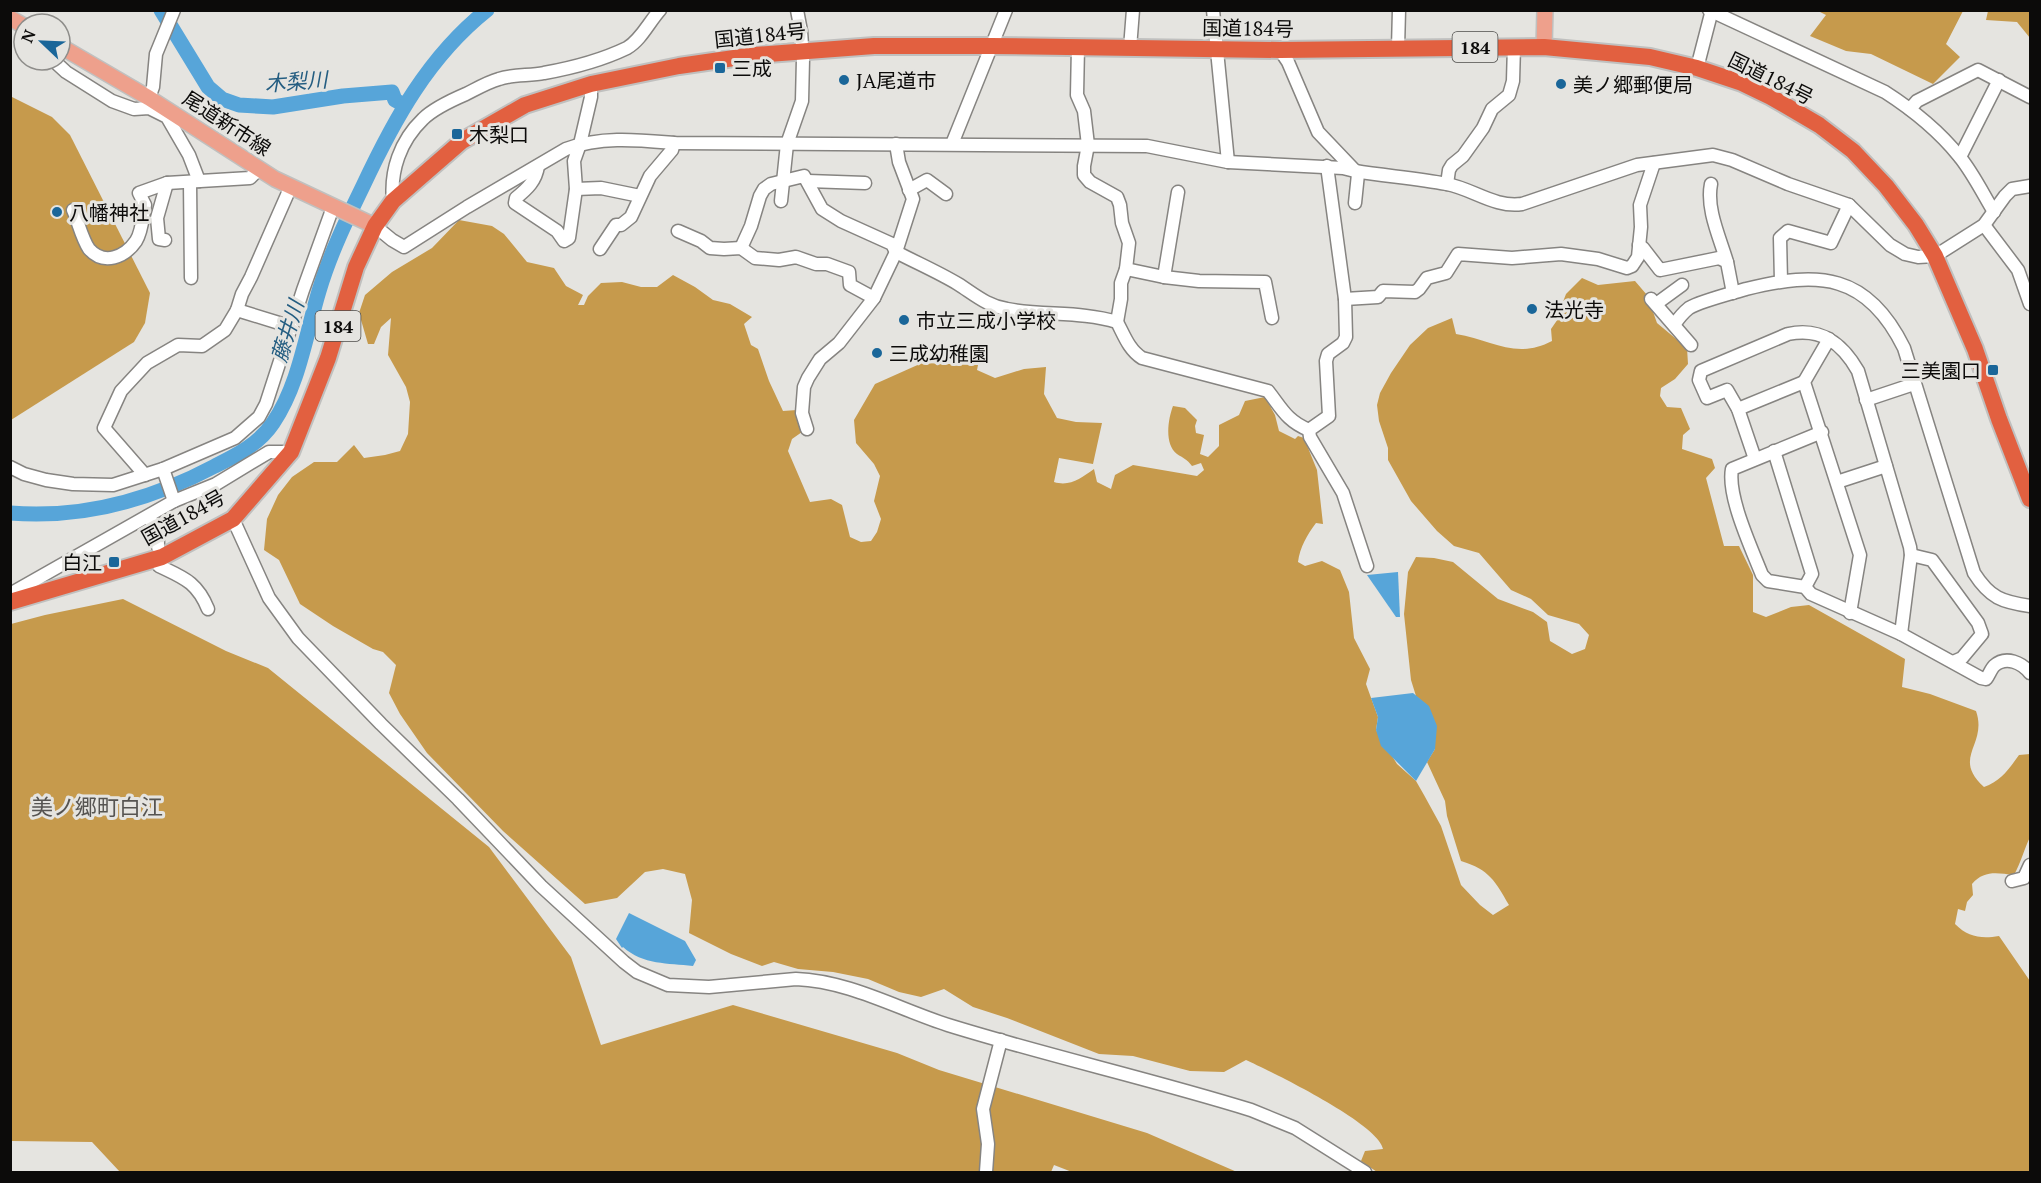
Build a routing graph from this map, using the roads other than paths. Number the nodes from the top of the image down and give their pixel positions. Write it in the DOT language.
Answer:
graph roads {
  1 [pos="660,10"];
  2 [pos="797,10"];
  3 [pos="1006,10"];
  4 [pos="1133,10"];
  5 [pos="1213,10"];
  6 [pos="1399,10"];
  7 [pos="1545,10"];
  8 [pos="1711,11"];
  9 [pos="173,12"];
  10 [pos="991,46"];
  11 [pos="1514,46"];
  12 [pos="1078,47"];
  13 [pos="1544,47"];
  14 [pos="1130,48"];
  15 [pos="1398,48"];
  16 [pos="1217,49"];
  17 [pos="1280,50"];
  18 [pos="802,51"];
  19 [pos="72,53"];
  20 [pos="1697,68"];
  21 [pos="104,71"];
  22 [pos="66,72"];
  23 [pos="1999,80"];
  24 [pos="591,84"];
  25 [pos="94,88"];
  26 [pos="2031,97"];
  27 [pos="149,98"];
  28 [pos="1910,108"];
  29 [pos="674,143"];
  30 [pos="580,144"];
  31 [pos="787,144"];
  32 [pos="896,144"];
  33 [pos="952,144"];
  34 [pos="1088,145"];
  35 [pos="1960,158"];
  36 [pos="1228,162"];
  37 [pos="1654,163"];
  38 [pos="538,166"];
  39 [pos="1327,166"];
  40 [pos="259,169"];
  41 [pos="1355,171"];
  42 [pos="783,181"];
  43 [pos="808,181"];
  44 [pos="194,182"];
  45 [pos="166,183"];
  46 [pos="865,183"];
  47 [pos="1447,184"];
  48 [pos="1711,184"];
  49 [pos="291,186"];
  50 [pos="2031,186"];
  51 [pos="576,189"];
  52 [pos="909,190"];
  53 [pos="1178,192"];
  54 [pos="946,194"];
  55 [pos="640,196"];
  56 [pos="393,201"];
  57 [pos="781,201"];
  58 [pos="1355,203"];
  59 [pos="1849,205"];
  60 [pos="333,207"];
  61 [pos="74,210"];
  62 [pos="1994,212"];
  63 [pos="370,223"];
  64 [pos="1984,225"];
  65 [pos="678,231"];
  66 [pos="165,240"];
  67 [pos="1639,245"];
  68 [pos="741,248"];
  69 [pos="600,249"];
  70 [pos="896,252"];
  71 [pos="1935,256"];
  72 [pos="1727,261"];
  73 [pos="1126,269"];
  74 [pos="1164,277"];
  75 [pos="191,278"];
  76 [pos="1781,281"];
  77 [pos="1682,285"];
  78 [pos="1733,293"];
  79 [pos="874,298"];
  80 [pos="1345,299"];
  81 [pos="2031,304"];
  82 [pos="237,310"];
  83 [pos="1272,318"];
  84 [pos="1117,321"];
  85 [pos="1674,325"];
  86 [pos="292,327"];
  87 [pos="1829,339"];
  88 [pos="1692,345"];
  89 [pos="1804,382"];
  90 [pos="1914,384"];
  91 [pos="1866,400"];
  92 [pos="1738,409"];
  93 [pos="807,429"];
  94 [pos="1309,430"];
  95 [pos="1821,432"];
  96 [pos="1774,451"];
  97 [pos="291,452"];
  98 [pos="1755,459"];
  99 [pos="1886,466"];
  100 [pos="10,467"];
  101 [pos="163,469"];
  102 [pos="145,475"];
  103 [pos="1837,482"];
  104 [pos="2031,499"];
  105 [pos="174,501"];
  106 [pos="147,517"];
  107 [pos="233,519"];
  108 [pos="157,553"];
  109 [pos="1911,555"];
  110 [pos="1367,566"];
  111 [pos="1805,587"];
  112 [pos="10,594"];
  113 [pos="10,602"];
  114 [pos="2031,606"];
  115 [pos="208,609"];
  116 [pos="1850,613"];
  117 [pos="1900,634"];
  118 [pos="1953,662"];
  119 [pos="2031,673"];
  120 [pos="2031,865"];
  121 [pos="2012,881"];
  122 [pos="1001,1041"];
  123 [pos="986,1173"];
  124 [pos="1365,1173"];
  1 -- 56 [label="street"];
  2 -- 18 [label="street"];
  3 -- 10 [label="street"];
  4 -- 14 [label="street"];
  5 -- 16 [label="street"];
  6 -- 15 [label="street"];
  7 -- 13 [label="main road"];
  8 -- 20 [label="street"];
  8 -- 28 [label="street"];
  9 -- 27 [label="street"];
  10 -- 12 [label="highway, 国道184号 / 184"];
  10 -- 18 [label="highway, 国道184号 / 184"];
  10 -- 33 [label="street"];
  11 -- 13 [label="highway, 国道184号 / 184"];
  11 -- 15 [label="highway, 国道184号 / 184"];
  11 -- 47 [label="street"];
  12 -- 14 [label="highway, 国道184号 / 184"];
  12 -- 34 [label="street"];
  13 -- 20 [label="highway, 国道184号 / 184"];
  14 -- 16 [label="highway, 国道184号 / 184"];
  15 -- 17 [label="highway, 国道184号 / 184"];
  16 -- 17 [label="highway, 国道184号 / 184"];
  16 -- 36 [label="street"];
  17 -- 41 [label="street"];
  18 -- 24 [label="highway, 国道184号 / 184"];
  18 -- 31 [label="street"];
  19 -- 21 [label="main road, 尾道新市線"];
  20 -- 71 [label="highway, 国道184号 / 184"];
  21 -- 25 [label="street"];
  21 -- 27 [label="main road, 尾道新市線"];
  22 -- 25 [label="street"];
  23 -- 26 [label="street"];
  23 -- 28 [label="street"];
  23 -- 35 [label="street"];
  24 -- 30 [label="street"];
  24 -- 56 [label="highway, 国道184号 / 184"];
  25 -- 44 [label="street"];
  27 -- 40 [label="main road, 尾道新市線"];
  28 -- 35 [label="street"];
  29 -- 30 [label="street"];
  29 -- 31 [label="street"];
  29 -- 55 [label="street"];
  30 -- 38 [label="street"];
  30 -- 51 [label="street"];
  31 -- 32 [label="street"];
  31 -- 42 [label="street"];
  32 -- 33 [label="street"];
  32 -- 52 [label="street"];
  33 -- 34 [label="street"];
  34 -- 36 [label="street"];
  34 -- 73 [label="street"];
  35 -- 62 [label="street"];
  36 -- 39 [label="street"];
  37 -- 47 [label="street"];
  37 -- 59 [label="street"];
  37 -- 67 [label="street"];
  38 -- 51 [label="street"];
  38 -- 63 [label="street"];
  39 -- 41 [label="street"];
  39 -- 80 [label="street"];
  40 -- 44 [label="street"];
  40 -- 49 [label="main road, 尾道新市線"];
  41 -- 47 [label="street"];
  41 -- 58 [label="street"];
  42 -- 43 [label="street"];
  42 -- 57 [label="street"];
  42 -- 68 [label="street"];
  43 -- 46 [label="street"];
  43 -- 70 [label="street"];
  44 -- 45 [label="street"];
  44 -- 75 [label="street"];
  45 -- 61 [label="street"];
  45 -- 66 [label="street"];
  48 -- 72 [label="street"];
  49 -- 60 [label="main road, 尾道新市線"];
  49 -- 82 [label="street"];
  50 -- 62 [label="street"];
  51 -- 55 [label="street"];
  52 -- 54 [label="street"];
  52 -- 70 [label="street"];
  53 -- 74 [label="street"];
  55 -- 69 [label="street"];
  56 -- 63 [label="highway, 国道184号 / 184"];
  59 -- 71 [label="street"];
  59 -- 76 [label="street"];
  60 -- 63 [label="main road, 尾道新市線"];
  60 -- 86 [label="street"];
  62 -- 64 [label="street"];
  63 -- 97 [label="highway, 国道184号 / 184"];
  64 -- 71 [label="street"];
  64 -- 81 [label="street"];
  65 -- 68 [label="street"];
  67 -- 72 [label="street"];
  67 -- 80 [label="street"];
  68 -- 79 [label="street"];
  70 -- 79 [label="street"];
  70 -- 84 [label="street"];
  71 -- 104 [label="highway, 国道184号 / 184"];
  72 -- 78 [label="street"];
  73 -- 74 [label="street"];
  73 -- 84 [label="street"];
  74 -- 83 [label="street"];
  76 -- 78 [label="street"];
  76 -- 90 [label="street"];
  77 -- 85 [label="street"];
  78 -- 85 [label="street"];
  79 -- 93 [label="street"];
  80 -- 94 [label="street"];
  82 -- 86 [label="street"];
  82 -- 102 [label="street"];
  84 -- 94 [label="street"];
  85 -- 88 [label="street"];
  86 -- 101 [label="street"];
  87 -- 89 [label="street"];
  87 -- 91 [label="street"];
  87 -- 92 [label="street"];
  89 -- 92 [label="street"];
  89 -- 95 [label="street"];
  90 -- 91 [label="street"];
  90 -- 114 [label="street"];
  91 -- 99 [label="street"];
  92 -- 98 [label="street"];
  94 -- 110 [label="street"];
  95 -- 96 [label="street"];
  95 -- 103 [label="street"];
  96 -- 98 [label="street"];
  96 -- 111 [label="street"];
  97 -- 105 [label="street"];
  97 -- 107 [label="highway, 国道184号 / 184"];
  98 -- 111 [label="street"];
  99 -- 103 [label="street"];
  99 -- 109 [label="street"];
  100 -- 102 [label="street"];
  101 -- 102 [label="street"];
  101 -- 105 [label="street"];
  103 -- 116 [label="street"];
  105 -- 106 [label="street"];
  106 -- 108 [label="street"];
  106 -- 112 [label="street"];
  107 -- 108 [label="highway, 国道184号 / 184"];
  107 -- 122 [label="street"];
  108 -- 113 [label="highway, 国道184号 / 184"];
  108 -- 115 [label="street"];
  109 -- 117 [label="street"];
  109 -- 118 [label="street"];
  111 -- 116 [label="street"];
  116 -- 117 [label="street"];
  117 -- 118 [label="street"];
  118 -- 119 [label="street"];
  120 -- 121 [label="street"];
  122 -- 123 [label="street"];
  122 -- 124 [label="street"];
}
